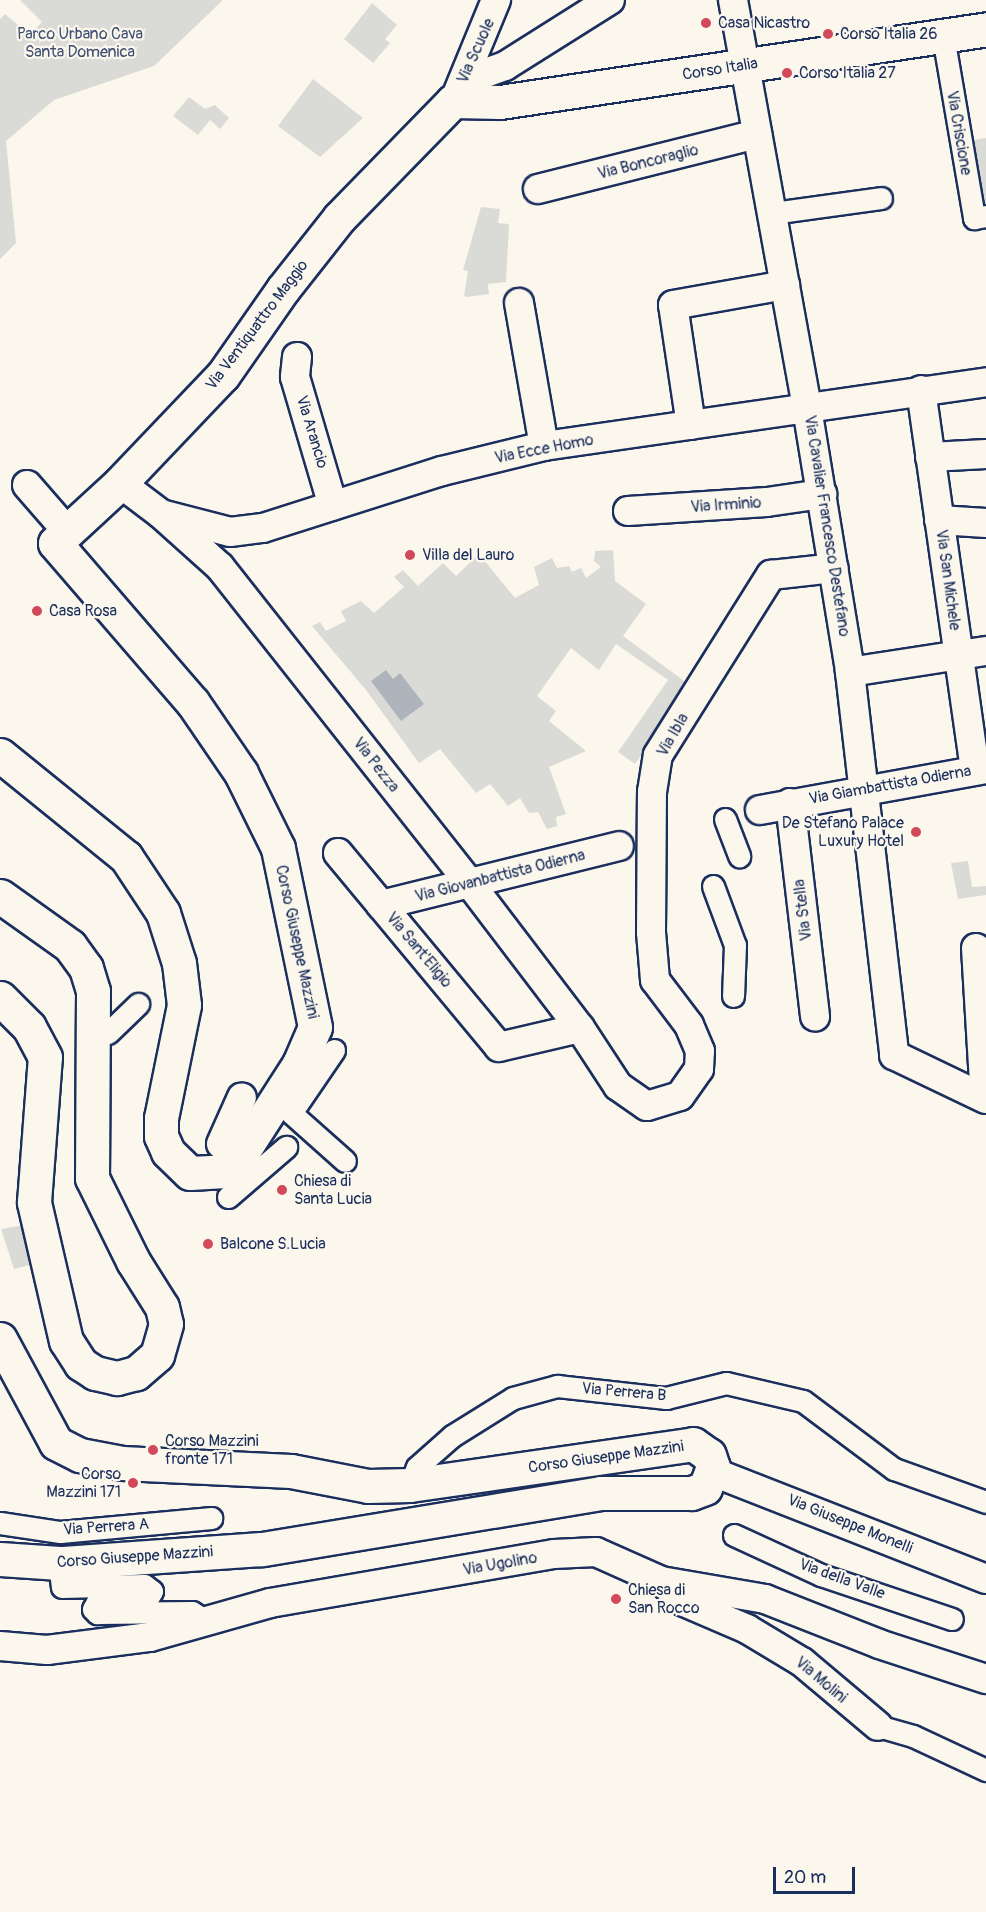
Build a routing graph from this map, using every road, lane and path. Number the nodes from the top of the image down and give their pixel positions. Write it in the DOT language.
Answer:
graph roads {
  1 [pos="496,0"];
  2 [pos="610,0"];
  3 [pos="733,0"];
  4 [pos="986,29"];
  5 [pos="943,36"];
  6 [pos="743,66"];
  7 [pos="458,91"];
  8 [pos="757,134"];
  9 [pos="538,189"];
  10 [pos="881,198"];
  11 [pos="773,213"];
  12 [pos="986,216"];
  13 [pos="785,285"];
  14 [pos="519,303"];
  15 [pos="297,357"];
  16 [pos="986,382"];
  17 [pos="921,390"];
  18 [pos="807,408"];
  19 [pos="691,426"];
  20 [pos="544,446"];
  21 [pos="986,454"];
  22 [pos="930,457"];
  23 [pos="120,483"];
  24 [pos="27,485"];
  25 [pos="822,494"];
  26 [pos="333,506"];
  27 [pos="628,511"];
  28 [pos="161,514"];
  29 [pos="939,520"];
  30 [pos="986,524"];
  31 [pos="61,537"];
  32 [pos="834,568"];
  33 [pos="986,651"];
  34 [pos="958,655"];
  35 [pos="850,672"];
  36 [pos="0,755"];
  37 [pos="980,770"];
  38 [pos="865,790"];
  39 [pos="790,803"];
  40 [pos="760,810"];
  41 [pos="725,819"];
  42 [pos="619,846"];
  43 [pos="339,853"];
  44 [pos="739,856"];
  45 [pos="471,885"];
  46 [pos="713,886"];
  47 [pos="0,896"];
  48 [pos="381,905"];
  49 [pos="976,948"];
  50 [pos="655,980"];
  51 [pos="733,996"];
  52 [pos="0,999"];
  53 [pos="138,1004"];
  54 [pos="983,1013"];
  55 [pos="815,1017"];
  56 [pos="580,1028"];
  57 [pos="108,1033"];
  58 [pos="334,1050"];
  59 [pos="242,1097"];
  60 [pos="985,1099"];
  61 [pos="221,1144"];
  62 [pos="286,1147"];
  63 [pos="345,1161"];
  64 [pos="228,1197"];
  65 [pos="0,1339"];
  66 [pos="713,1472"];
  67 [pos="410,1485"];
  68 [pos="986,1502"];
  69 [pos="211,1518"];
  70 [pos="0,1523"];
  71 [pos="734,1535"];
  72 [pos="0,1559"];
  73 [pos="59,1563"];
  74 [pos="986,1579"];
  75 [pos="661,1581"];
  76 [pos="952,1619"];
  77 [pos="206,1621"];
  78 [pos="0,1646"];
  79 [pos="986,1678"];
  80 [pos="878,1726"];
  81 [pos="986,1770"];
  1 -- 7 [label="street, Via Scuole"];
  2 -- 7 [label="street"];
  3 -- 6 [label="street, Via Cavalier Francesco Destefano"];
  4 -- 5 [label="street, Corso Italia"];
  5 -- 6 [label="street, Corso Italia"];
  5 -- 12 [label="street, Via Criscione"];
  6 -- 7 [label="street, Corso Italia"];
  6 -- 8 [label="street, Via Cavalier Francesco Destefano"];
  7 -- 23 [label="street, Via Ventiquattro Maggio"];
  8 -- 9 [label="street, Via Boncoraglio"];
  8 -- 11 [label="street, Via Cavalier Francesco Destefano"];
  10 -- 11 [label="street"];
  11 -- 13 [label="street, Via Cavalier Francesco Destefano"];
  13 -- 18 [label="street, Via Cavalier Francesco Destefano"];
  13 -- 19 [label="street"];
  14 -- 20 [label="street"];
  15 -- 26 [label="street, Via Arancio"];
  16 -- 17 [label="street, Via Ecce Homo"];
  17 -- 18 [label="street, Via Ecce Homo"];
  17 -- 22 [label="street, Via San Michele"];
  18 -- 19 [label="street, Via Ecce Homo"];
  18 -- 25 [label="street, Via Cavalier Francesco Destefano"];
  19 -- 20 [label="street, Via Ecce Homo"];
  20 -- 26 [label="street, Via Ecce Homo"];
  21 -- 22 [label="street"];
  22 -- 29 [label="street, Via San Michele"];
  23 -- 28 [label="street, Via Ecce Homo"];
  23 -- 31 [label="street, Via Ventiquattro Maggio"];
  24 -- 31 [label="street"];
  25 -- 27 [label="street, Via Irminio"];
  25 -- 32 [label="street, Via Cavalier Francesco Destefano"];
  26 -- 28 [label="street, Via Ecce Homo"];
  28 -- 45 [label="street, Via Pezza"];
  29 -- 30 [label="street"];
  29 -- 34 [label="street, Via San Michele"];
  31 -- 36 [label="street, Corso Giuseppe Mazzini"];
  32 -- 35 [label="street, Via Cavalier Francesco Destefano"];
  32 -- 50 [label="street, Via Ibla"];
  33 -- 34 [label="street"];
  34 -- 35 [label="street"];
  34 -- 37 [label="street, Via San Michele"];
  35 -- 38 [label="street, Via Cavalier Francesco Destefano"];
  37 -- 38 [label="street, Via Giambattista Odierna"];
  38 -- 39 [label="street, Via Giambattista Odierna"];
  38 -- 60 [label="street, Via Cavalier Francesco Destefano"];
  39 -- 40 [label="street, Via Giambattista Odierna"];
  39 -- 55 [label="street, Via Stella"];
  41 -- 44 [label="street"];
  42 -- 45 [label="street, Via Giovanbattista Odierna"];
  43 -- 48 [label="street, Via Sant'Eligio"];
  45 -- 48 [label="street, Via Giovanbattista Odierna"];
  45 -- 56 [label="street, Via Pezza"];
  46 -- 51 [label="street"];
  47 -- 52 [label="street"];
  48 -- 56 [label="street, Via Sant'Eligio"];
  49 -- 54 [label="street"];
  50 -- 56 [label="street, Via Pezza"];
  53 -- 57 [label="street"];
  54 -- 60 [label="street"];
  58 -- 63 [label="street"];
  59 -- 61 [label="street"];
  62 -- 64 [label="street"];
  65 -- 67 [label="street, Corso Giuseppe Mazzini"];
  66 -- 67 [label="street, Corso Giuseppe Mazzini"];
  66 -- 73 [label="street, Corso Giuseppe Mazzini"];
  66 -- 74 [label="street, Via Giuseppe Monelli"];
  67 -- 68 [label="street, Via Perrera B"];
  69 -- 70 [label="street, Via Perrera A"];
  71 -- 76 [label="street, Via della Valle"];
  72 -- 73 [label="street, Corso Giuseppe Mazzini"];
  73 -- 77 [label="street"];
  75 -- 77 [label="street, Via Ugolino"];
  75 -- 79 [label="street, Via Ugolino"];
  75 -- 80 [label="street, Via Molini"];
  77 -- 78 [label="street, Via Ugolino"];
  80 -- 81 [label="street, Via Molini"];
}
